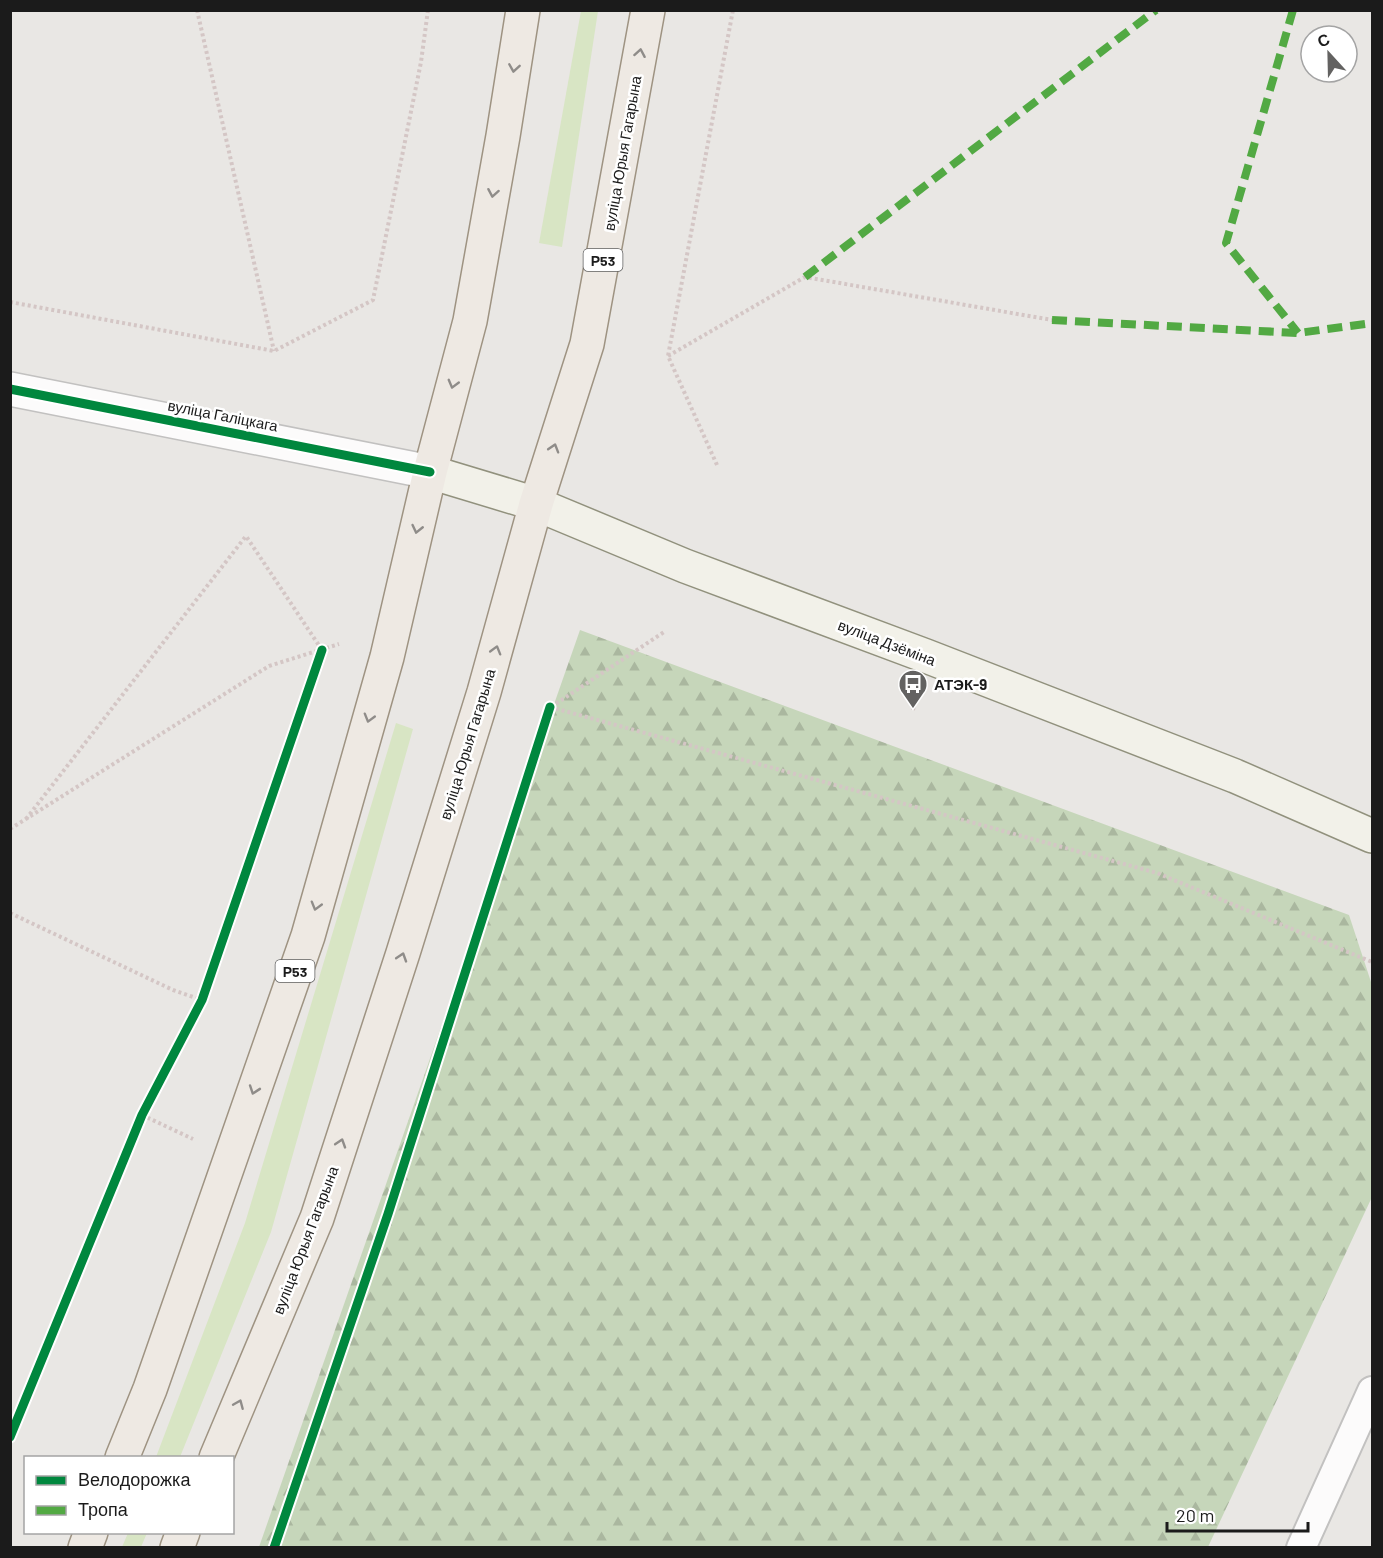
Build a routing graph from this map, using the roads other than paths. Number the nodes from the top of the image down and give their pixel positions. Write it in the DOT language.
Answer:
graph roads {
  1 [pos="523,10"];
  2 [pos="648,10"];
  3 [pos="10,390"];
  4 [pos="430,472"];
  5 [pos="537,504"];
  6 [pos="1372,836"];
  7 [pos="1372,1391"];
  8 [pos="123,1456"];
  9 [pos="217,1456"];
  10 [pos="91,1534"];
  11 [pos="183,1534"];
  12 [pos="85,1548"];
  13 [pos="177,1548"];
  14 [pos="1301,1548"];
  1 -- 4 [label="main road, Р53, one-way"];
  5 -- 2 [label="main road, вуліца Юрыя Гагарына / Р53, one-way"];
  3 -- 4 [label="street, вуліца Галіцкага"];
  4 -- 5 [label="main road, вуліца Дзёміна"];
  4 -- 8 [label="main road, Р53, one-way"];
  5 -- 6 [label="main road, вуліца Дзёміна"];
  9 -- 5 [label="main road, вуліца Юрыя Гагарына / Р53, one-way"];
  7 -- 14 [label="lane"];
  10 -- 12 [label="main road"];
  11 -- 13 [label="main road"];
}
